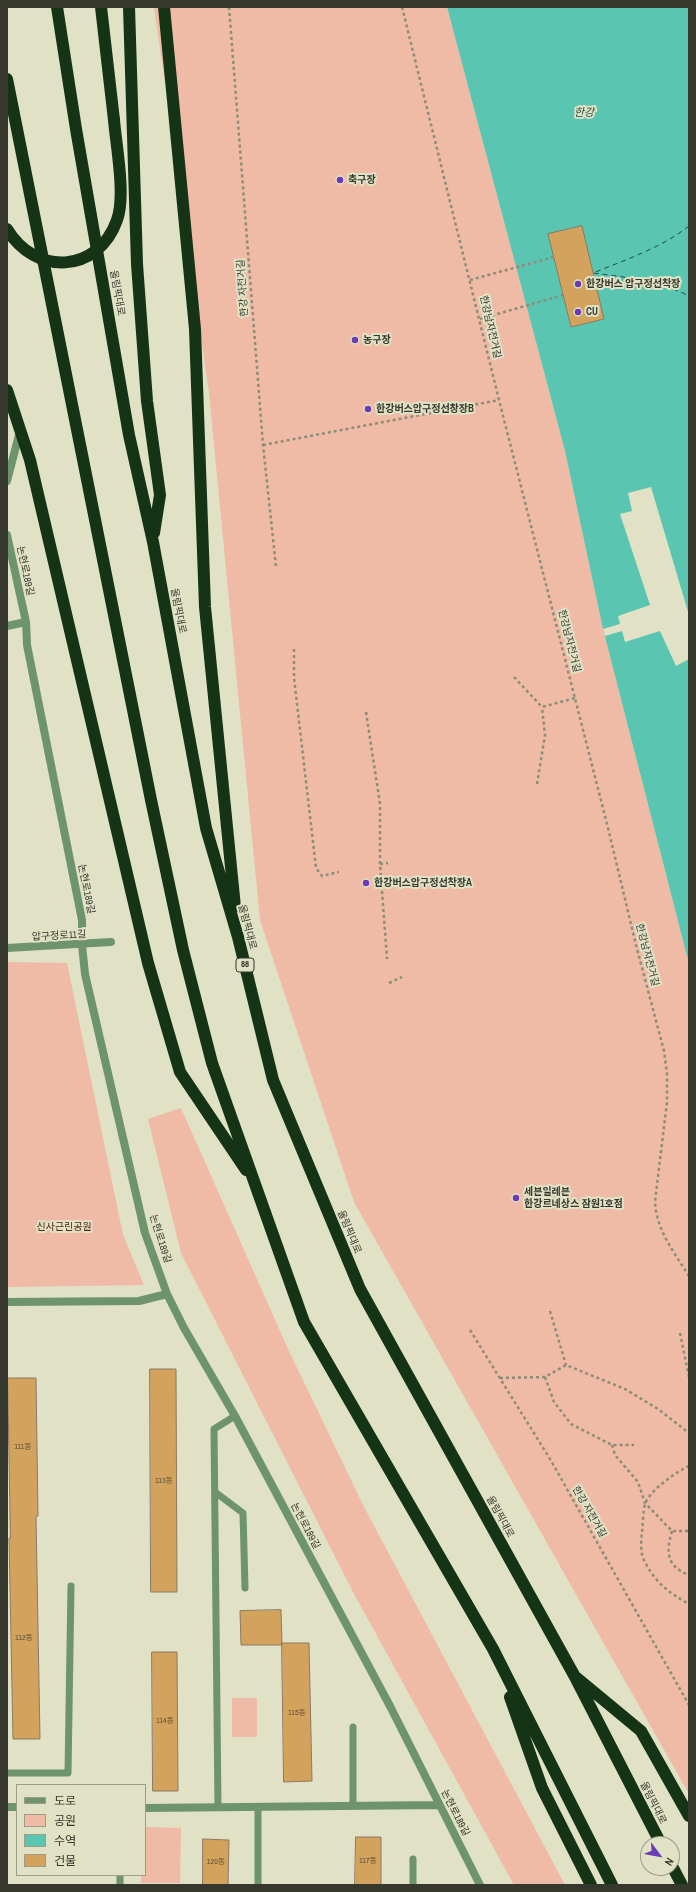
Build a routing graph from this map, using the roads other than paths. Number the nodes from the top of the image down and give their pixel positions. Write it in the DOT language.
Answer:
graph roads {
  1 [pos="57,7"];
  2 [pos="101,7"];
  3 [pos="129,7"];
  4 [pos="164,7"];
  5 [pos="7,79"];
  6 [pos="7,229"];
  7 [pos="7,390"];
  8 [pos="20,430"];
  9 [pos="7,481"];
  10 [pos="7,535"];
  11 [pos="153,542"];
  12 [pos="26,622"];
  13 [pos="7,626"];
  14 [pos="238,937"];
  15 [pos="111,942"];
  16 [pos="82,945"];
  17 [pos="7,948"];
  18 [pos="256,1186"];
  19 [pos="167,1294"];
  20 [pos="7,1302"];
  21 [pos="235,1416"];
  22 [pos="215,1492"];
  23 [pos="71,1586"];
  24 [pos="245,1588"];
  25 [pos="493,1649"];
  26 [pos="574,1675"];
  27 [pos="353,1727"];
  28 [pos="7,1773"];
  29 [pos="353,1805"];
  30 [pos="439,1805"];
  31 [pos="218,1807"];
  32 [pos="258,1807"];
  33 [pos="146,1808"];
  34 [pos="689,1816"];
  35 [pos="657,1836"];
  36 [pos="413,1859"];
  37 [pos="677,1876"];
  38 [pos="258,1885"];
  39 [pos="413,1885"];
  40 [pos="480,1885"];
  41 [pos="591,1885"];
  42 [pos="612,1885"];
  43 [pos="682,1885"];
  1 -- 11 [label="highway, 올림픽대로 / 88"];
  2 -- 6 [label="highway, bridge"];
  3 -- 11 [label="highway"];
  4 -- 14 [label="highway"];
  5 -- 18 [label="highway"];
  7 -- 8 [label="highway"];
  8 -- 9 [label="street"];
  8 -- 18 [label="highway"];
  10 -- 12 [label="street, 논현로189길"];
  11 -- 14 [label="highway, 올림픽대로 / 88"];
  12 -- 13 [label="street"];
  12 -- 16 [label="street, 논현로189길"];
  14 -- 26 [label="highway, 올림픽대로 / 88"];
  15 -- 16 [label="street, 압구정로11길"];
  16 -- 17 [label="street, 압구정로11길"];
  16 -- 19 [label="street, 논현로189길"];
  18 -- 25 [label="highway"];
  19 -- 20 [label="street"];
  19 -- 21 [label="street, 논현로189길"];
  21 -- 22 [label="lane"];
  21 -- 30 [label="street, 논현로189길"];
  22 -- 24 [label="lane"];
  22 -- 31 [label="lane"];
  23 -- 28 [label="lane"];
  25 -- 41 [label="highway"];
  25 -- 42 [label="highway"];
  26 -- 34 [label="highway"];
  26 -- 35 [label="highway, 올림픽대로 / 88"];
  27 -- 29 [label="lane"];
  29 -- 30 [label="street"];
  29 -- 32 [label="street"];
  30 -- 40 [label="street, 논현로189길"];
  31 -- 32 [label="street"];
  31 -- 33 [label="street"];
  32 -- 38 [label="lane"];
  36 -- 39 [label="lane"];
  37 -- 43 [label="highway"];
}
